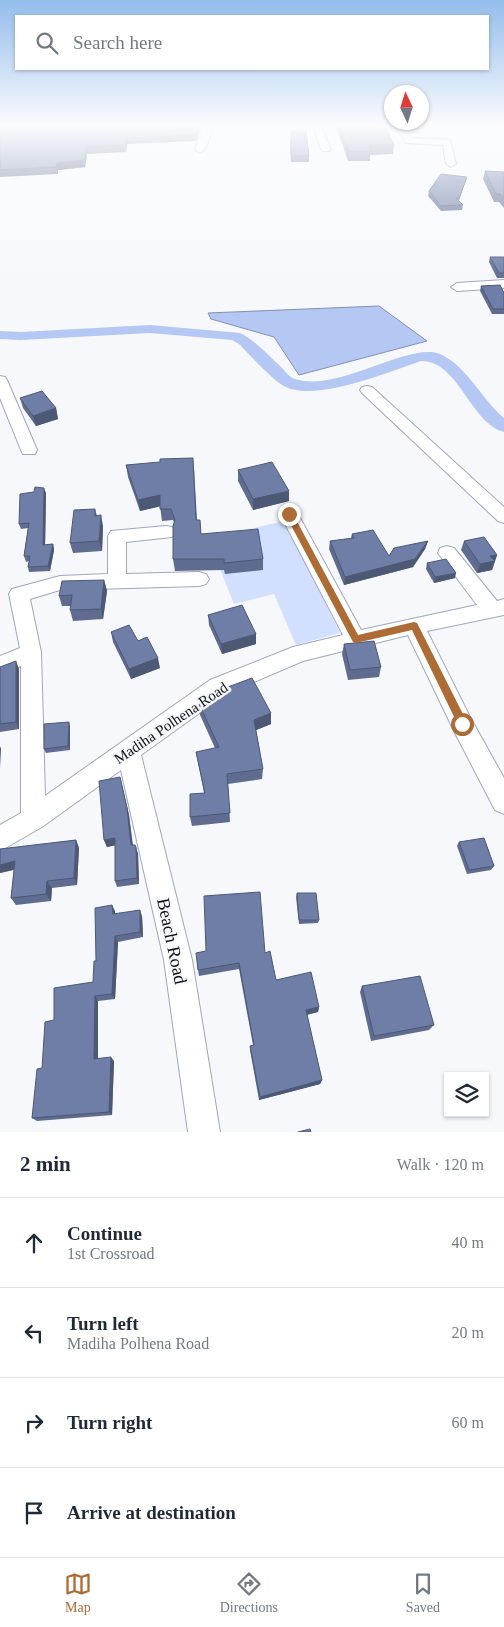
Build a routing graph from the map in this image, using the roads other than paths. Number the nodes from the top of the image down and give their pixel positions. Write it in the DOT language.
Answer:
graph roads {
  1 [pos="504,284"];
  2 [pos="457,287"];
  3 [pos="0,380"];
  4 [pos="367,390"];
  5 [pos="29,450"];
  6 [pos="289,514"];
  7 [pos="504,517"];
  8 [pos="166,532"];
  9 [pos="447,553"];
  10 [pos="199,579"];
  11 [pos="117,582"];
  12 [pos="498,608"];
  13 [pos="414,626"];
  14 [pos="356,640"];
  15 [pos="31,652"];
  16 [pos="0,665"];
  17 [pos="128,751"];
  18 [pos="504,802"];
  19 [pos="33,819"];
  20 [pos="0,839"];
  21 [pos="204,1132"];
  1 -- 2 [label="street"];
  3 -- 5 [label="street"];
  4 -- 7 [label="street"];
  6 -- 14 [label="street"];
  8 -- 11 [label="street"];
  9 -- 12 [label="street"];
  10 -- 11 [label="street"];
  11 -- 15 [label="street"];
  12 -- 13 [label="street, Madiha Polhena Road"];
  13 -- 14 [label="street, Madiha Polhena Road"];
  13 -- 18 [label="street"];
  14 -- 17 [label="street, Madiha Polhena Road"];
  15 -- 16 [label="street"];
  15 -- 19 [label="street"];
  17 -- 19 [label="street, Madiha Polhena Road"];
  17 -- 21 [label="street, Beach Road"];
  19 -- 20 [label="street, Madiha Polhena Road"];
}
